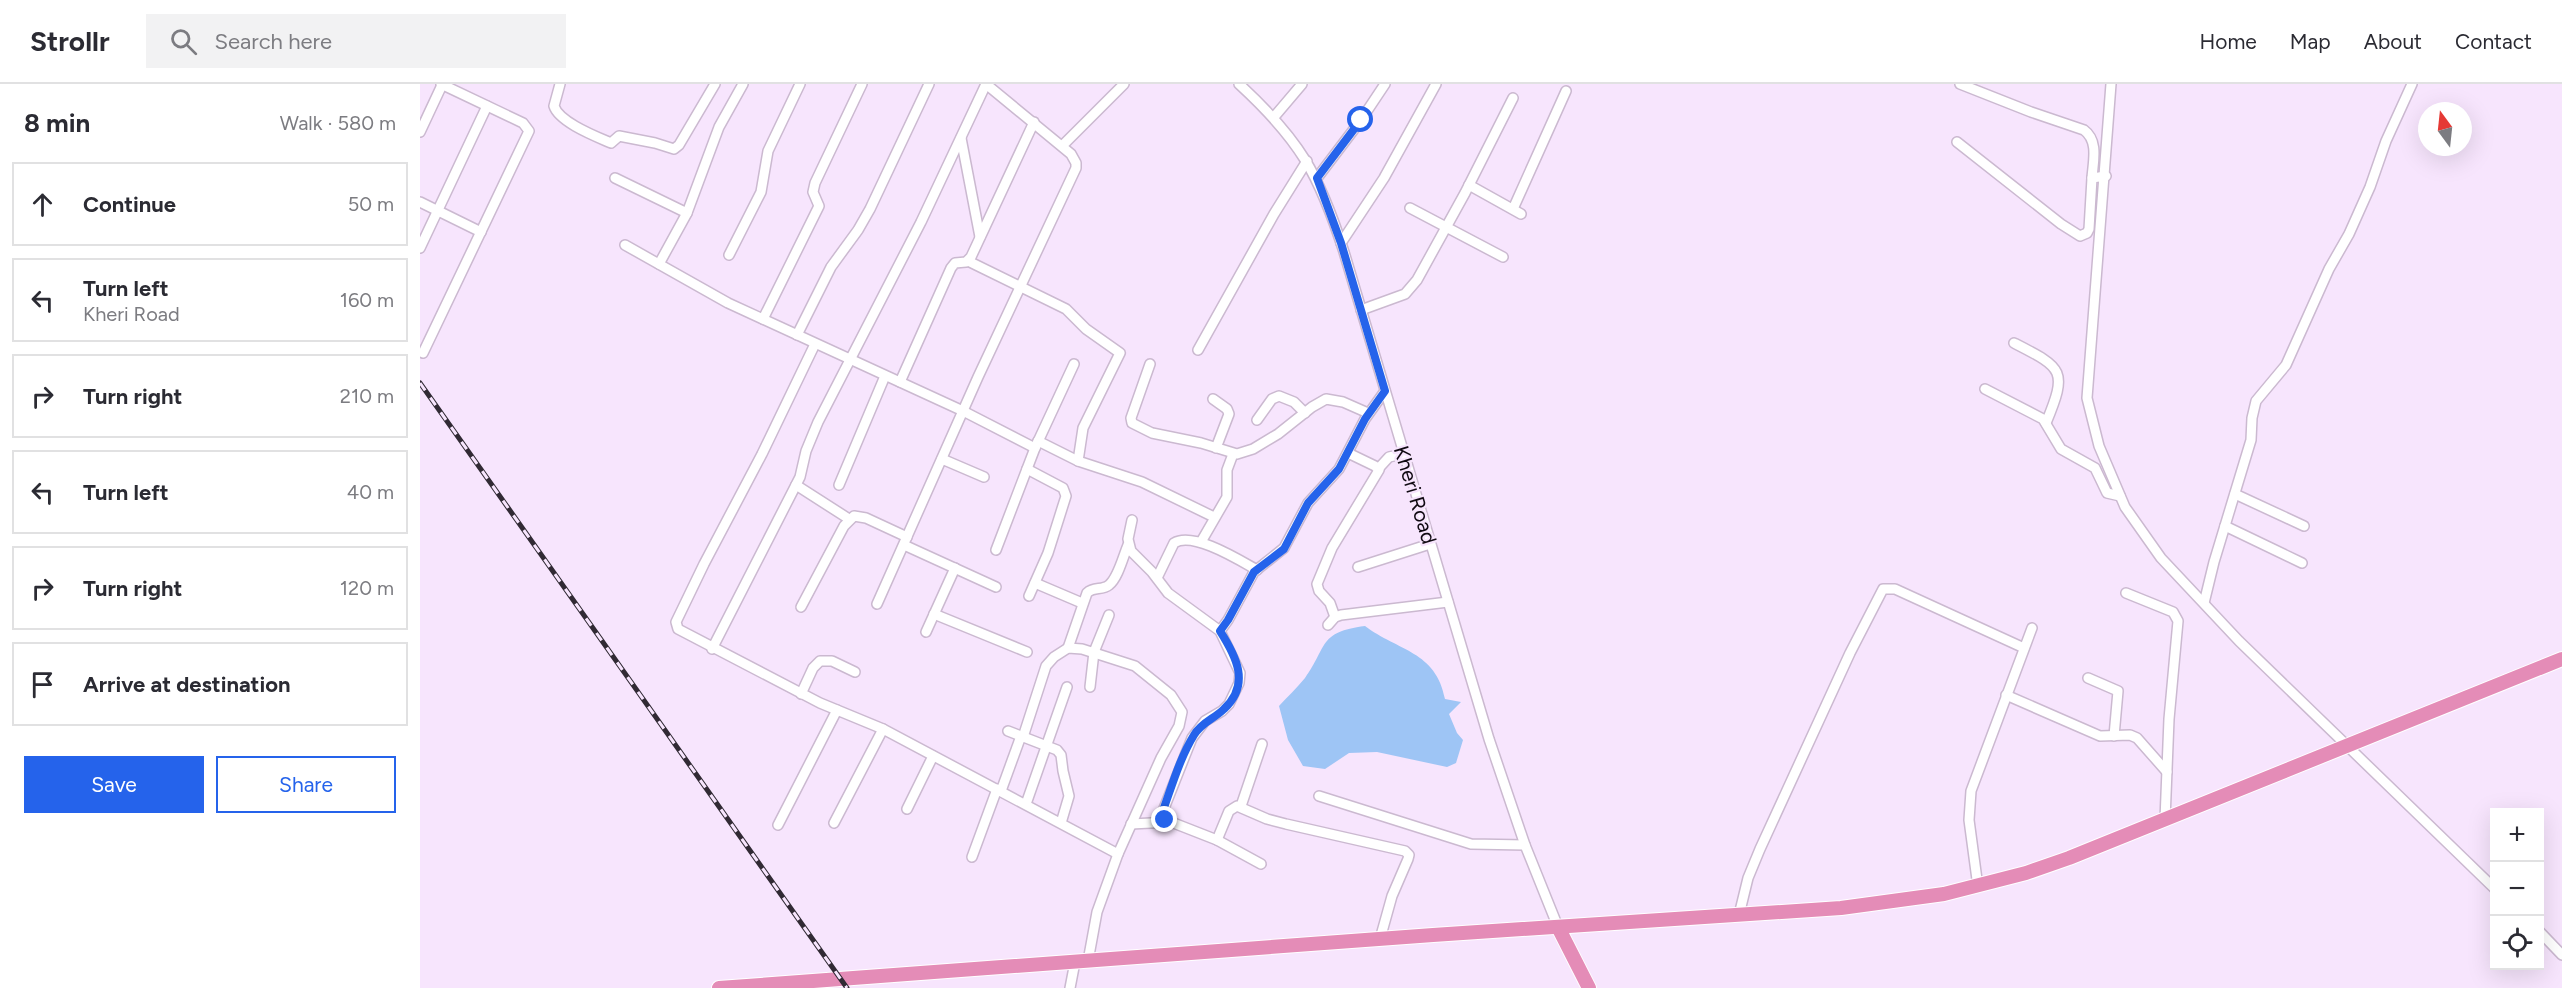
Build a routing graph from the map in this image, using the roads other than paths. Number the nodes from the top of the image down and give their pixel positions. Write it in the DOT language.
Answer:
graph roads {
  1 [pos="442,84"];
  2 [pos="560,84"];
  3 [pos="715,84"];
  4 [pos="743,84"];
  5 [pos="800,84"];
  6 [pos="862,84"];
  7 [pos="929,84"];
  8 [pos="986,84"];
  9 [pos="1124,84"];
  10 [pos="1239,84"];
  11 [pos="1302,84"];
  12 [pos="1385,84"];
  13 [pos="1436,84"];
  14 [pos="1960,84"];
  15 [pos="2111,84"];
  16 [pos="2412,84"];
  17 [pos="1566,92"];
  18 [pos="1513,98"];
  19 [pos="487,106"];
  20 [pos="1274,117"];
  21 [pos="1034,122"];
  22 [pos="420,132"];
  23 [pos="961,138"];
  24 [pos="1956,142"];
  25 [pos="1062,146"];
  26 [pos="1307,160"];
  27 [pos="2100,177"];
  28 [pos="615,178"];
  29 [pos="1317,178"];
  30 [pos="1469,185"];
  31 [pos="420,202"];
  32 [pos="1410,208"];
  33 [pos="438,211"];
  34 [pos="687,213"];
  35 [pos="1447,226"];
  36 [pos="481,232"];
  37 [pos="980,237"];
  38 [pos="1341,243"];
  39 [pos="625,245"];
  40 [pos="420,248"];
  41 [pos="729,255"];
  42 [pos="1503,257"];
  43 [pos="968,261"];
  44 [pos="659,264"];
  45 [pos="1019,287"];
  46 [pos="1361,310"];
  47 [pos="763,319"];
  48 [pos="796,335"];
  49 [pos="2014,342"];
  50 [pos="815,344"];
  51 [pos="1198,350"];
  52 [pos="423,353"];
  53 [pos="850,360"];
  54 [pos="1074,364"];
  55 [pos="1150,364"];
  56 [pos="885,376"];
  57 [pos="900,382"];
  58 [pos="1985,388"];
  59 [pos="1385,391"];
  60 [pos="1213,399"];
  61 [pos="963,411"];
  62 [pos="1305,413"];
  63 [pos="1368,413"];
  64 [pos="1257,420"];
  65 [pos="2046,423"];
  66 [pos="1037,444"];
  67 [pos="1216,448"];
  68 [pos="1348,453"];
  69 [pos="1233,454"];
  70 [pos="1403,454"];
  71 [pos="942,459"];
  72 [pos="1078,460"];
  73 [pos="1027,469"];
  74 [pos="1378,469"];
  75 [pos="984,477"];
  76 [pos="839,485"];
  77 [pos="796,486"];
  78 [pos="2235,494"];
  79 [pos="2117,496"];
  80 [pos="1214,517"];
  81 [pos="849,519"];
  82 [pos="1132,520"];
  83 [pos="2225,526"];
  84 [pos="2304,526"];
  85 [pos="905,541"];
  86 [pos="1202,542"];
  87 [pos="1430,544"];
  88 [pos="1128,545"];
  89 [pos="996,550"];
  90 [pos="2302,563"];
  91 [pos="1358,567"];
  92 [pos="955,568"];
  93 [pos="1257,570"];
  94 [pos="1156,578"];
  95 [pos="1035,583"];
  96 [pos="996,587"];
  97 [pos="2126,593"];
  98 [pos="1029,596"];
  99 [pos="1448,602"];
  100 [pos="1082,603"];
  101 [pos="2204,603"];
  102 [pos="877,604"];
  103 [pos="801,607"];
  104 [pos="934,614"];
  105 [pos="1109,615"];
  106 [pos="1335,617"];
  107 [pos="1328,625"];
  108 [pos="2032,628"];
  109 [pos="1220,631"];
  110 [pos="926,632"];
  111 [pos="1068,648"];
  112 [pos="2024,648"];
  113 [pos="712,649"];
  114 [pos="1027,652"];
  115 [pos="1094,652"];
  116 [pos="2562,659"];
  117 [pos="855,672"];
  118 [pos="2088,678"];
  119 [pos="1067,687"];
  120 [pos="1090,687"];
  121 [pos="801,693"];
  122 [pos="2006,695"];
  123 [pos="837,710"];
  124 [pos="883,729"];
  125 [pos="1008,731"];
  126 [pos="1022,736"];
  127 [pos="2114,736"];
  128 [pos="1262,744"];
  129 [pos="1045,746"];
  130 [pos="2341,748"];
  131 [pos="933,756"];
  132 [pos="2167,772"];
  133 [pos="999,790"];
  134 [pos="1319,796"];
  135 [pos="1026,804"];
  136 [pos="1241,806"];
  137 [pos="907,809"];
  138 [pos="2165,820"];
  139 [pos="1159,821"];
  140 [pos="834,823"];
  141 [pos="1061,823"];
  142 [pos="1131,824"];
  143 [pos="778,825"];
  144 [pos="1217,840"];
  145 [pos="1525,845"];
  146 [pos="1118,854"];
  147 [pos="972,857"];
  148 [pos="1262,864"];
  149 [pos="2490,884"];
  150 [pos="1977,886"];
  151 [pos="1739,915"];
  152 [pos="1558,927"];
  153 [pos="2544,936"];
  154 [pos="1380,939"];
  155 [pos="2562,955"];
  156 [pos="1081,962"];
  157 [pos="830,983"];
  158 [pos="719,988"];
  159 [pos="1070,988"];
  160 [pos="1589,988"];
  1 -- 19 [label="street"];
  1 -- 22 [label="street"];
  2 -- 3 [label="street"];
  4 -- 34 [label="street"];
  5 -- 41 [label="street"];
  6 -- 47 [label="street"];
  7 -- 48 [label="street"];
  8 -- 21 [label="street"];
  8 -- 23 [label="street"];
  9 -- 25 [label="street"];
  10 -- 20 [label="street, Kheri Road"];
  11 -- 20 [label="street"];
  12 -- 29 [label="street"];
  13 -- 38 [label="street"];
  14 -- 27 [label="street"];
  15 -- 27 [label="street"];
  16 -- 78 [label="street"];
  17 -- 30 [label="street"];
  18 -- 30 [label="street"];
  19 -- 33 [label="street"];
  19 -- 36 [label="street"];
  20 -- 26 [label="street, Kheri Road"];
  21 -- 25 [label="street"];
  21 -- 37 [label="street"];
  23 -- 37 [label="street"];
  23 -- 53 [label="street"];
  24 -- 27 [label="street"];
  25 -- 45 [label="street"];
  26 -- 29 [label="street, Kheri Road"];
  26 -- 51 [label="street"];
  27 -- 79 [label="street"];
  28 -- 34 [label="street"];
  29 -- 38 [label="street, Kheri Road"];
  30 -- 35 [label="street"];
  31 -- 33 [label="street"];
  32 -- 35 [label="street"];
  33 -- 36 [label="street"];
  33 -- 40 [label="street"];
  34 -- 44 [label="street"];
  35 -- 42 [label="street"];
  35 -- 46 [label="street"];
  36 -- 52 [label="street"];
  37 -- 43 [label="street"];
  38 -- 46 [label="street, Kheri Road"];
  39 -- 44 [label="street"];
  43 -- 45 [label="street"];
  43 -- 57 [label="street"];
  44 -- 47 [label="street"];
  45 -- 61 [label="street"];
  45 -- 72 [label="street"];
  46 -- 59 [label="street, Kheri Road"];
  47 -- 48 [label="street"];
  48 -- 50 [label="street"];
  49 -- 65 [label="street"];
  50 -- 53 [label="street"];
  50 -- 113 [label="street"];
  53 -- 56 [label="street"];
  53 -- 77 [label="street"];
  54 -- 66 [label="street"];
  55 -- 67 [label="street"];
  56 -- 57 [label="street"];
  56 -- 76 [label="street"];
  57 -- 61 [label="street"];
  58 -- 65 [label="street"];
  59 -- 63 [label="street"];
  59 -- 70 [label="street, Kheri Road"];
  60 -- 67 [label="street"];
  61 -- 66 [label="street"];
  61 -- 71 [label="street"];
  62 -- 63 [label="street"];
  62 -- 64 [label="street"];
  62 -- 69 [label="street"];
  63 -- 68 [label="street"];
  65 -- 79 [label="street"];
  66 -- 72 [label="street"];
  66 -- 73 [label="street"];
  67 -- 69 [label="street"];
  68 -- 74 [label="street"];
  68 -- 93 [label="street"];
  69 -- 80 [label="street"];
  70 -- 74 [label="street"];
  70 -- 87 [label="street, Kheri Road"];
  71 -- 75 [label="street"];
  71 -- 85 [label="street"];
  72 -- 80 [label="street"];
  73 -- 89 [label="street"];
  73 -- 95 [label="street"];
  74 -- 106 [label="street"];
  77 -- 81 [label="street"];
  77 -- 113 [label="street"];
  78 -- 83 [label="street"];
  78 -- 84 [label="street"];
  79 -- 101 [label="street"];
  80 -- 86 [label="street"];
  81 -- 85 [label="street"];
  81 -- 103 [label="street"];
  82 -- 88 [label="street"];
  83 -- 90 [label="street"];
  83 -- 101 [label="street"];
  85 -- 92 [label="street"];
  85 -- 102 [label="street"];
  86 -- 93 [label="street"];
  86 -- 94 [label="street"];
  87 -- 91 [label="street"];
  87 -- 99 [label="street, Kheri Road"];
  88 -- 94 [label="street"];
  88 -- 100 [label="street"];
  92 -- 96 [label="street"];
  92 -- 104 [label="street"];
  93 -- 109 [label="street"];
  94 -- 109 [label="street"];
  95 -- 98 [label="street"];
  95 -- 100 [label="street"];
  97 -- 132 [label="street"];
  99 -- 106 [label="street"];
  99 -- 145 [label="street, Kheri Road"];
  100 -- 111 [label="street"];
  101 -- 130 [label="street"];
  104 -- 110 [label="street"];
  104 -- 114 [label="street"];
  105 -- 115 [label="street"];
  106 -- 107 [label="street"];
  108 -- 112 [label="street"];
  109 -- 139 [label="street"];
  111 -- 115 [label="street"];
  111 -- 126 [label="street"];
  112 -- 122 [label="street"];
  112 -- 151 [label="street"];
  113 -- 121 [label="street"];
  115 -- 120 [label="street"];
  115 -- 142 [label="street"];
  116 -- 130 [label="highway"];
  117 -- 121 [label="street"];
  118 -- 127 [label="street"];
  119 -- 129 [label="street"];
  121 -- 123 [label="street"];
  122 -- 127 [label="street"];
  122 -- 150 [label="street"];
  123 -- 124 [label="street"];
  123 -- 143 [label="street"];
  124 -- 131 [label="street"];
  124 -- 140 [label="street"];
  125 -- 126 [label="street"];
  126 -- 129 [label="street"];
  126 -- 133 [label="street"];
  127 -- 132 [label="street"];
  128 -- 136 [label="street"];
  129 -- 135 [label="street"];
  129 -- 141 [label="street"];
  130 -- 138 [label="highway"];
  130 -- 149 [label="street"];
  131 -- 133 [label="street"];
  131 -- 137 [label="street"];
  132 -- 138 [label="street"];
  133 -- 135 [label="street"];
  133 -- 147 [label="street"];
  134 -- 145 [label="street"];
  135 -- 141 [label="street"];
  136 -- 144 [label="street"];
  136 -- 154 [label="street"];
  138 -- 150 [label="highway"];
  139 -- 142 [label="street"];
  139 -- 144 [label="street"];
  141 -- 146 [label="street"];
  142 -- 146 [label="street"];
  144 -- 148 [label="street"];
  145 -- 152 [label="street, Kheri Road"];
  146 -- 156 [label="street"];
  150 -- 151 [label="highway"];
  151 -- 152 [label="highway"];
  152 -- 154 [label="highway"];
  152 -- 160 [label="highway"];
  153 -- 155 [label="street"];
  154 -- 156 [label="highway"];
  156 -- 157 [label="highway"];
  156 -- 159 [label="street"];
  157 -- 158 [label="highway"];
}
